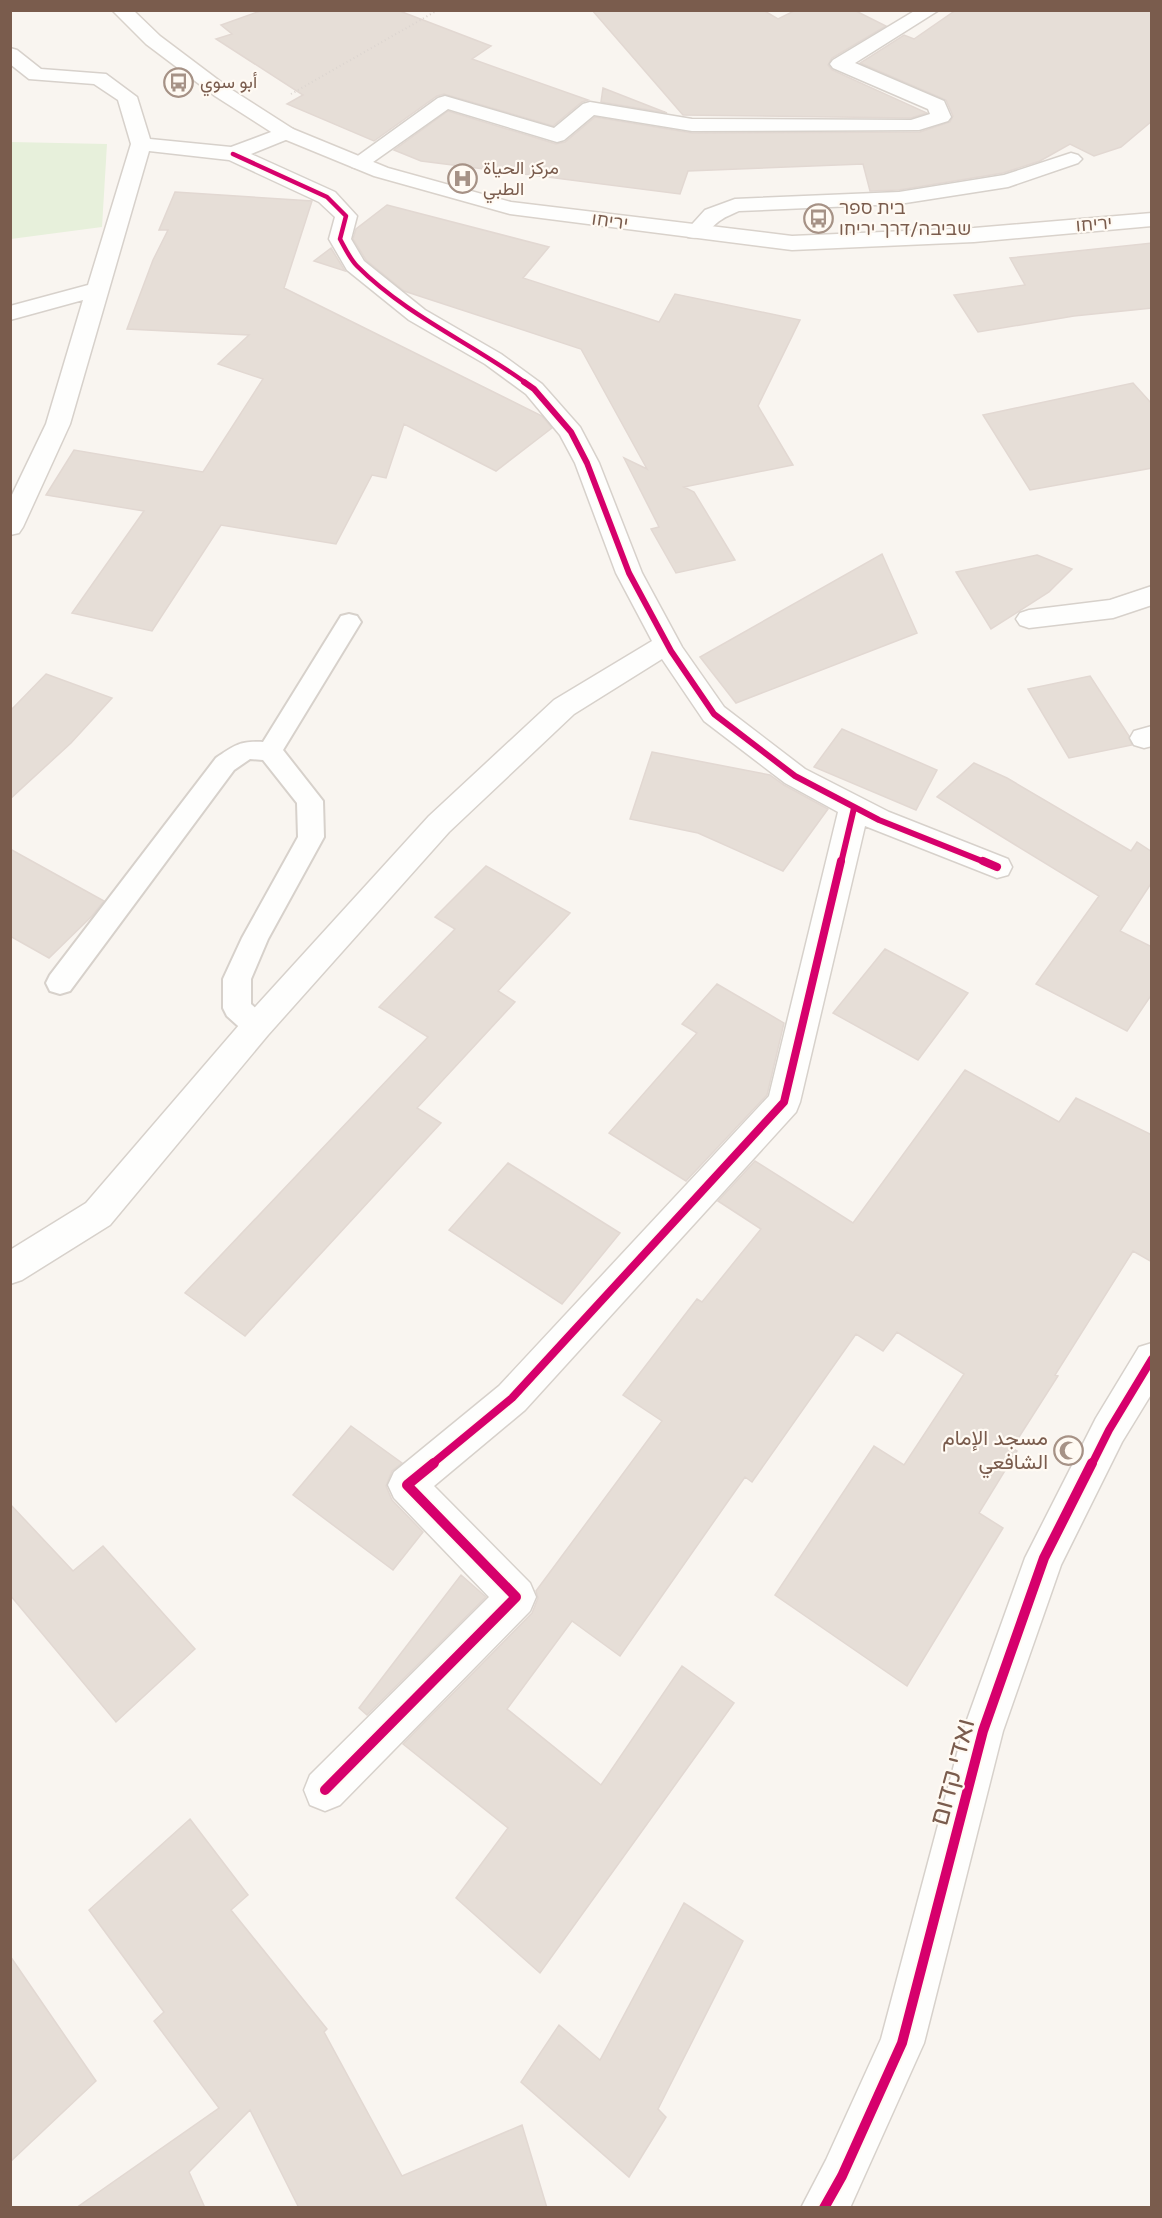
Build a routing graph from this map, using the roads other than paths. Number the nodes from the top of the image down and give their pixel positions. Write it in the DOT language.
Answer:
graph roads {
  1 [pos="121,10"];
  2 [pos="930,10"];
  3 [pos="10,54"];
  4 [pos="286,133"];
  5 [pos="141,144"];
  6 [pos="233,154"];
  7 [pos="1071,159"];
  8 [pos="359,164"];
  9 [pos="1152,219"];
  10 [pos="696,232"];
  11 [pos="98,289"];
  12 [pos="10,313"];
  13 [pos="10,527"];
  14 [pos="1152,595"];
  15 [pos="1029,619"];
  16 [pos="349,622"];
  17 [pos="667,644"];
  18 [pos="270,751"];
  19 [pos="854,808"];
  20 [pos="997,867"];
  21 [pos="60,983"];
  22 [pos="257,1026"];
  23 [pos="10,1269"];
  24 [pos="1152,1359"];
  25 [pos="325,1790"];
  26 [pos="824,2208"];
  1 -- 4 [label="street, יריחו"];
  2 -- 8 [label="street"];
  3 -- 5 [label="street"];
  4 -- 6 [label="street"];
  4 -- 8 [label="street, יריחו"];
  5 -- 6 [label="street"];
  5 -- 11 [label="street"];
  6 -- 17 [label="street"];
  7 -- 10 [label="street"];
  8 -- 10 [label="street, יריחו"];
  9 -- 10 [label="street, יריחו"];
  11 -- 12 [label="street"];
  11 -- 13 [label="street"];
  14 -- 15 [label="street"];
  16 -- 18 [label="lane"];
  17 -- 19 [label="street"];
  17 -- 22 [label="street"];
  18 -- 21 [label="lane"];
  18 -- 22 [label="lane"];
  19 -- 20 [label="street"];
  19 -- 25 [label="street"];
  22 -- 23 [label="street"];
  24 -- 26 [label="street, ואדי קדום"];
}
